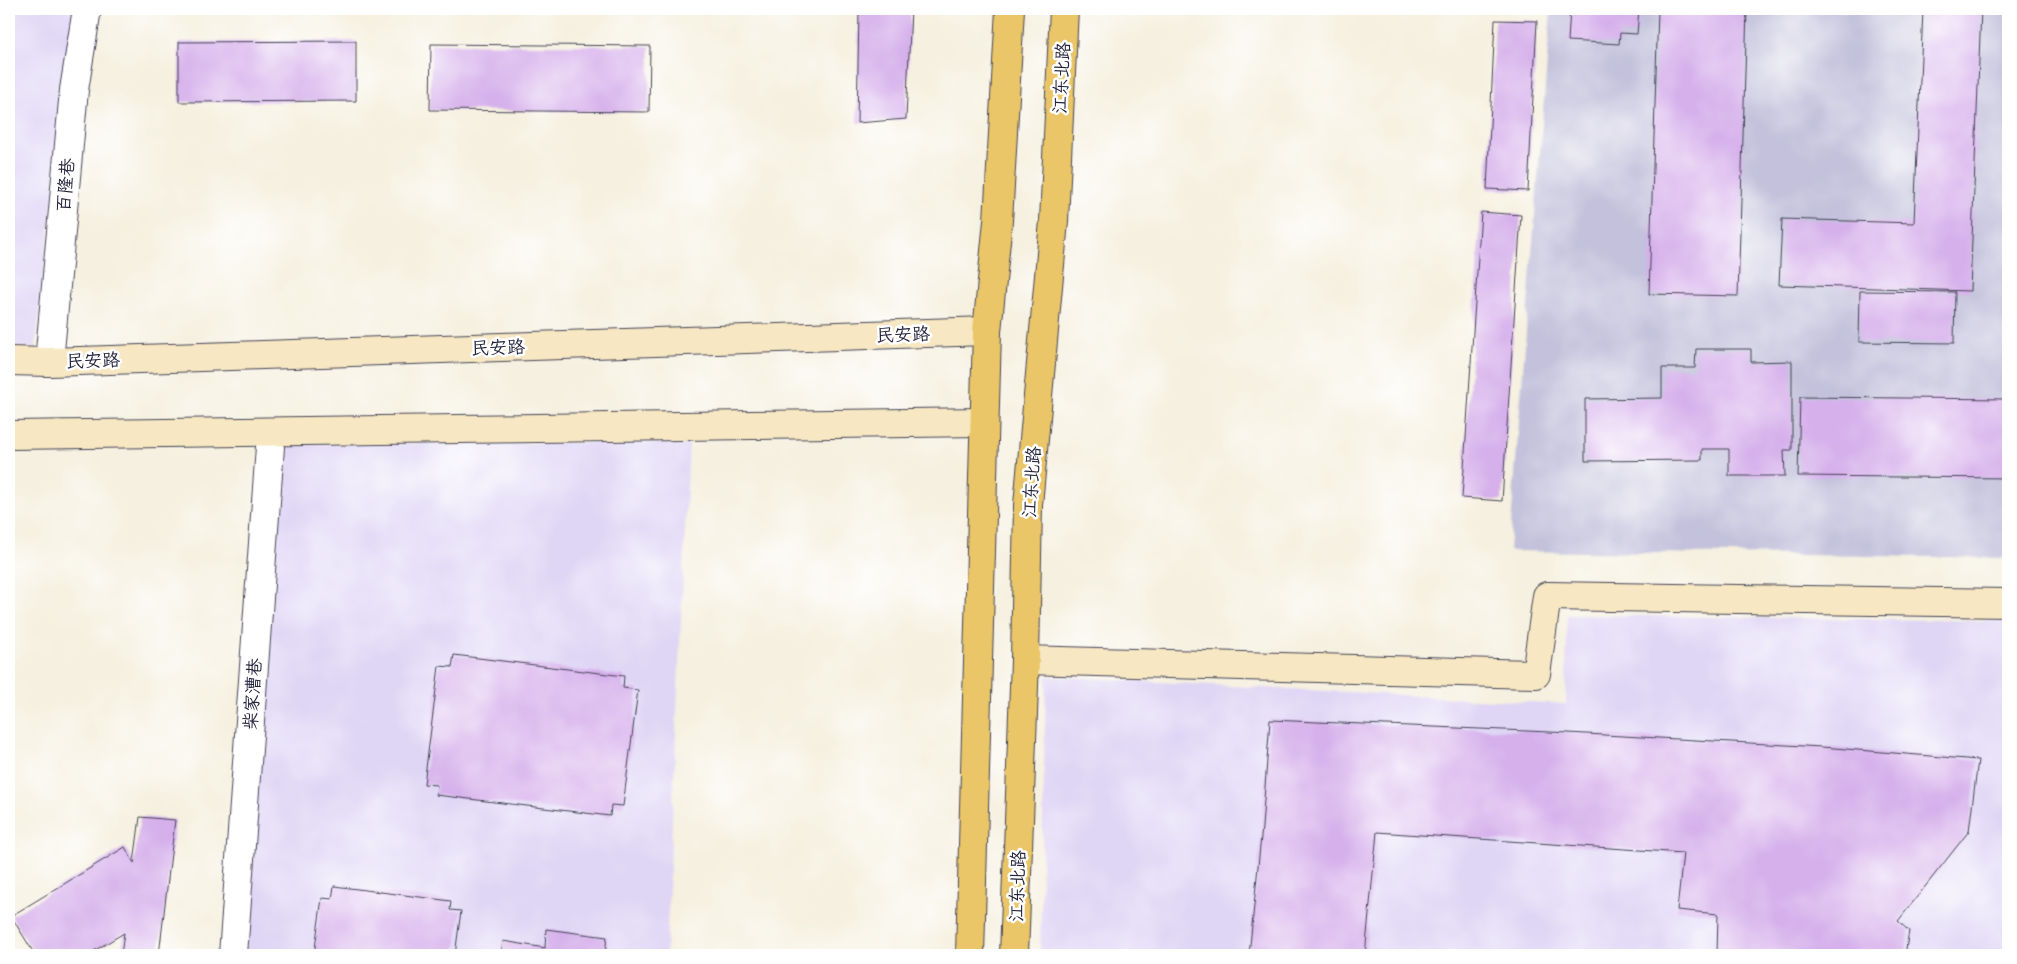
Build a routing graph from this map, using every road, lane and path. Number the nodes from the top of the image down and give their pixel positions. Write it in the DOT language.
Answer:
graph roads {
  1 [pos="87,9"];
  2 [pos="1010,9"];
  3 [pos="1064,9"];
  4 [pos="987,331"];
  5 [pos="9,361"];
  6 [pos="49,362"];
  7 [pos="984,422"];
  8 [pos="271,433"];
  9 [pos="9,435"];
  10 [pos="2008,603"];
  11 [pos="1025,660"];
  12 [pos="233,955"];
  13 [pos="970,955"];
  14 [pos="1014,955"];
  1 -- 6 [label="street, 百隆巷"];
  2 -- 4 [label="main road"];
  3 -- 11 [label="main road, 江东北路"];
  4 -- 6 [label="main road, 民安路"];
  4 -- 7 [label="main road"];
  5 -- 6 [label="main road, 民安路"];
  7 -- 8 [label="main road"];
  7 -- 13 [label="main road"];
  8 -- 9 [label="main road"];
  8 -- 12 [label="street, 柴家漕巷"];
  10 -- 11 [label="main road"];
  11 -- 14 [label="main road, 江东北路"];
}
